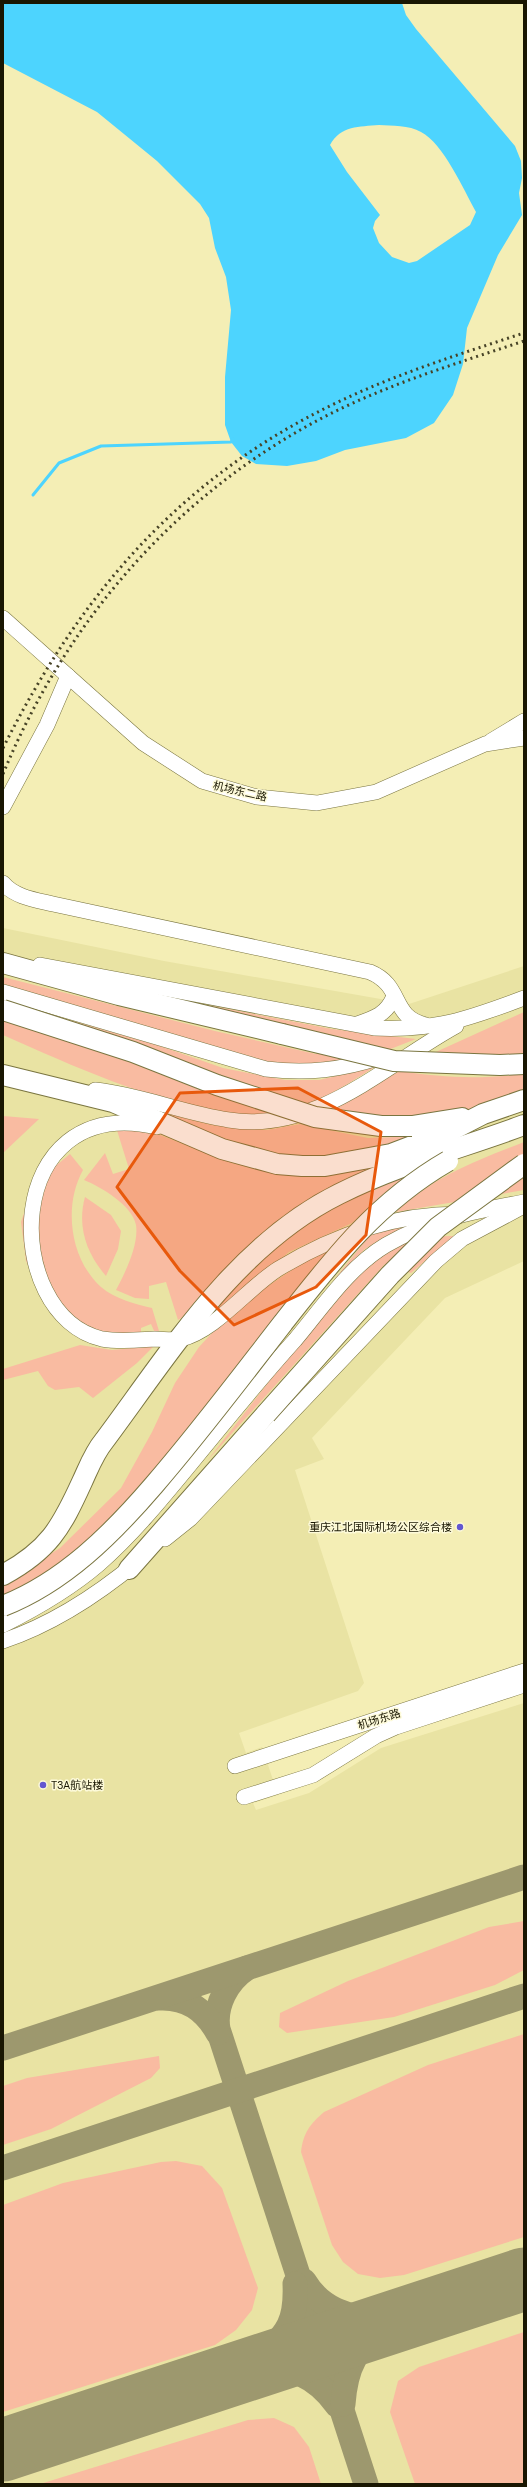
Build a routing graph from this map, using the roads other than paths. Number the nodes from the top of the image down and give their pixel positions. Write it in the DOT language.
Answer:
graph roads {
  1 [pos="3,618"];
  2 [pos="68,676"];
  3 [pos="523,724"];
  4 [pos="524,738"];
  5 [pos="485,744"];
  6 [pos="3,807"];
  7 [pos="3,883"];
  8 [pos="3,963"];
  9 [pos="3,992"];
  10 [pos="394,996"];
  11 [pos="524,998"];
  12 [pos="3,1010"];
  13 [pos="357,1024"];
  14 [pos="432,1033"];
  15 [pos="524,1064"];
  16 [pos="3,1075"];
  17 [pos="119,1098"];
  18 [pos="524,1100"];
  19 [pos="483,1114"];
  20 [pos="524,1125"];
  21 [pos="86,1127"];
  22 [pos="179,1132"];
  23 [pos="488,1138"];
  24 [pos="524,1164"];
  25 [pos="29,1173"];
  26 [pos="524,1202"];
  27 [pos="524,1206"];
  28 [pos="460,1214"];
  29 [pos="28,1282"];
  30 [pos="180,1339"];
  31 [pos="122,1573"];
  32 [pos="3,1575"];
  33 [pos="3,1606"];
  34 [pos="3,1625"];
  35 [pos="3,1632"];
  36 [pos="3,1641"];
  37 [pos="524,1671"];
  38 [pos="524,1685"];
  39 [pos="235,1766"];
  40 [pos="244,1797"];
  1 -- 2 [label="main road, 机场东二路"];
  2 -- 5 [label="main road, 机场东二路"];
  2 -- 6 [label="main road"];
  3 -- 5 [label="main road"];
  4 -- 5 [label="main road, 机场东二路"];
  7 -- 10 [label="main road"];
  8 -- 13 [label="main road"];
  8 -- 15 [label="highway, bridge"];
  9 -- 14 [label="main road"];
  10 -- 13 [label="main road"];
  10 -- 14 [label="main road"];
  11 -- 14 [label="main road"];
  12 -- 19 [label="highway, bridge"];
  13 -- 14 [label="main road"];
  14 -- 17 [label="main road"];
  16 -- 17 [label="highway"];
  17 -- 21 [label="main road"];
  17 -- 22 [label="highway"];
  18 -- 19 [label="highway"];
  19 -- 22 [label="highway"];
  20 -- 23 [label="highway"];
  21 -- 22 [label="main road"];
  21 -- 25 [label="main road"];
  23 -- 30 [label="highway"];
  23 -- 33 [label="highway, bridge"];
  24 -- 31 [label="highway, bridge"];
  26 -- 28 [label="main road"];
  27 -- 31 [label="main road"];
  28 -- 30 [label="main road"];
  28 -- 34 [label="main road"];
  29 -- 30 [label="main road"];
  30 -- 32 [label="highway"];
  31 -- 35 [label="main road"];
  31 -- 36 [label="main road"];
  37 -- 39 [label="main road, 机场东路"];
  38 -- 40 [label="main road, 机场东路"];
}
